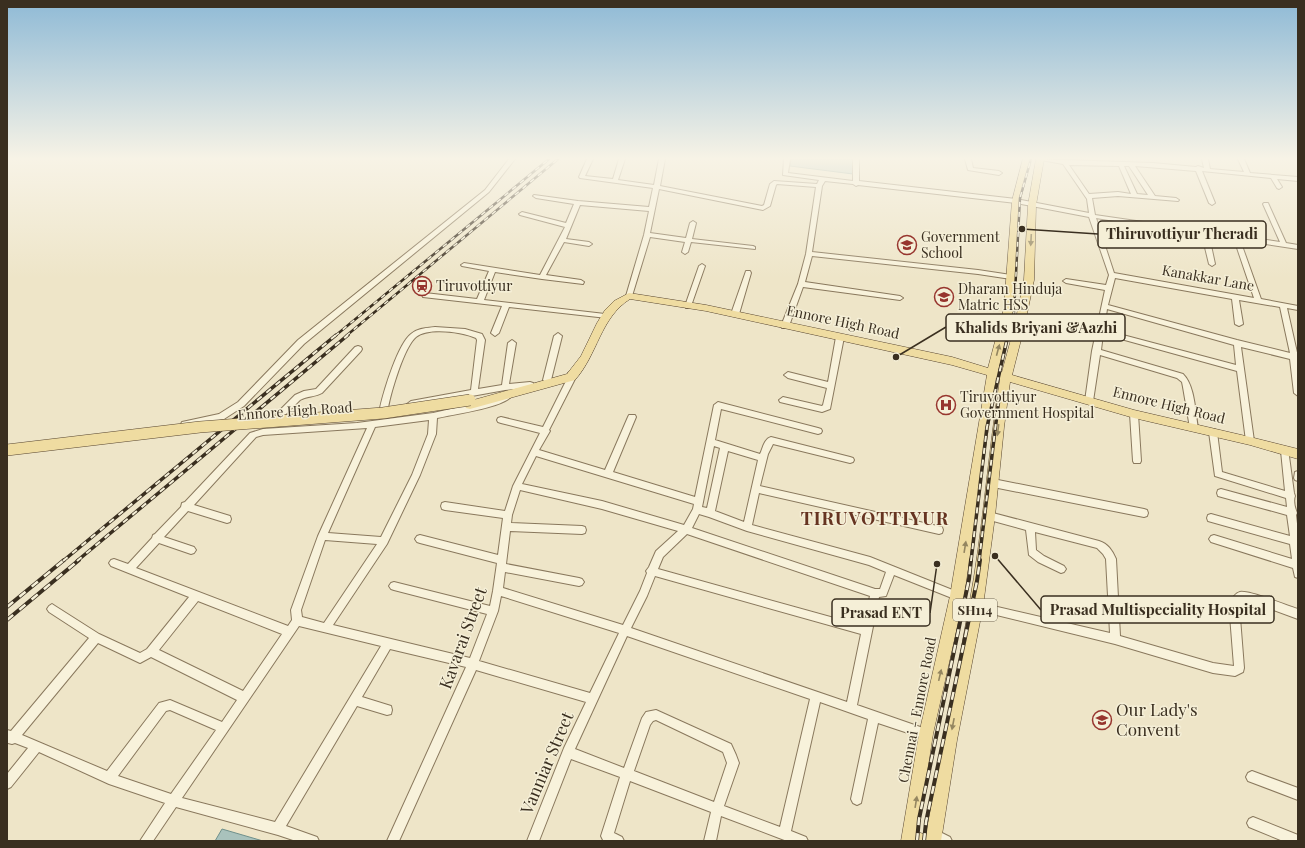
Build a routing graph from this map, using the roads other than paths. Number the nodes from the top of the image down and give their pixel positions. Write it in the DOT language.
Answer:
graph roads {
  1 [pos="1088,198"];
  2 [pos="479,199"];
  3 [pos="551,199"];
  4 [pos="654,199"];
  5 [pos="715,199"];
  6 [pos="769,199"];
  7 [pos="817,199"];
  8 [pos="993,199"];
  9 [pos="1033,199"];
  10 [pos="1160,199"];
  11 [pos="1210,199"];
  12 [pos="1176,200"];
  13 [pos="1016,201"];
  14 [pos="578,203"];
  15 [pos="1212,203"];
  16 [pos="1266,204"];
  17 [pos="1032,205"];
  18 [pos="651,209"];
  19 [pos="522,214"];
  20 [pos="1092,216"];
  21 [pos="693,223"];
  22 [pos="569,226"];
  23 [pos="1206,233"];
  24 [pos="647,235"];
  25 [pos="1236,237"];
  26 [pos="562,240"];
  27 [pos="689,240"];
  28 [pos="589,244"];
  29 [pos="1284,245"];
  30 [pos="1298,247"];
  31 [pos="753,248"];
  32 [pos="685,252"];
  33 [pos="809,254"];
  34 [pos="1212,264"];
  35 [pos="464,265"];
  36 [pos="702,266"];
  37 [pos="493,270"];
  38 [pos="748,273"];
  39 [pos="1112,275"];
  40 [pos="542,277"];
  41 [pos="1010,277"];
  42 [pos="1066,280"];
  43 [pos="580,282"];
  44 [pos="801,284"];
  45 [pos="1109,288"];
  46 [pos="425,295"];
  47 [pos="629,296"];
  48 [pos="1235,296"];
  49 [pos="900,298"];
  50 [pos="1258,300"];
  51 [pos="479,302"];
  52 [pos="506,305"];
  53 [pos="1283,305"];
  54 [pos="688,306"];
  55 [pos="1104,306"];
  56 [pos="1298,308"];
  57 [pos="735,314"];
  58 [pos="605,316"];
  59 [pos="1239,324"];
  60 [pos="785,326"];
  61 [pos="1100,331"];
  62 [pos="495,333"];
  63 [pos="558,336"];
  64 [pos="840,337"];
  65 [pos="512,343"];
  66 [pos="1237,343"];
  67 [pos="358,349"];
  68 [pos="1096,351"];
  69 [pos="1294,357"];
  70 [pos="1241,370"];
  71 [pos="574,372"];
  72 [pos="992,373"];
  73 [pos="788,375"];
  74 [pos="1006,377"];
  75 [pos="547,380"];
  76 [pos="530,385"];
  77 [pos="831,386"];
  78 [pos="507,391"];
  79 [pos="1298,393"];
  80 [pos="471,399"];
  81 [pos="783,400"];
  82 [pos="1089,401"];
  83 [pos="384,408"];
  84 [pos="1134,414"];
  85 [pos="433,416"];
  86 [pos="632,417"];
  87 [pos="501,420"];
  88 [pos="372,425"];
  89 [pos="320,428"];
  90 [pos="1194,428"];
  91 [pos="546,431"];
  92 [pos="818,431"];
  93 [pos="263,432"];
  94 [pos="1213,432"];
  95 [pos="1250,441"];
  96 [pos="711,442"];
  97 [pos="7,445"];
  98 [pos="725,446"];
  99 [pos="7,450"];
  100 [pos="1286,451"];
  101 [pos="535,452"];
  102 [pos="1298,454"];
  103 [pos="7,456"];
  104 [pos="764,458"];
  105 [pos="850,460"];
  106 [pos="1136,461"];
  107 [pos="608,474"];
  108 [pos="1298,474"];
  109 [pos="1298,478"];
  110 [pos="993,483"];
  111 [pos="517,486"];
  112 [pos="756,489"];
  113 [pos="1221,493"];
  114 [pos="1290,496"];
  115 [pos="185,506"];
  116 [pos="445,506"];
  117 [pos="698,506"];
  118 [pos="710,513"];
  119 [pos="1144,513"];
  120 [pos="1293,513"];
  121 [pos="508,515"];
  122 [pos="989,516"];
  123 [pos="1211,518"];
  124 [pos="227,519"];
  125 [pos="507,526"];
  126 [pos="747,527"];
  127 [pos="1030,527"];
  128 [pos="582,530"];
  129 [pos="686,530"];
  130 [pos="939,530"];
  131 [pos="322,536"];
  132 [pos="156,538"];
  133 [pos="420,539"];
  134 [pos="1214,539"];
  135 [pos="384,541"];
  136 [pos="1296,542"];
  137 [pos="192,550"];
  138 [pos="114,563"];
  139 [pos="502,563"];
  140 [pos="129,569"];
  141 [pos="1061,569"];
  142 [pos="1297,569"];
  143 [pos="891,570"];
  144 [pos="651,571"];
  145 [pos="579,582"];
  146 [pos="394,586"];
  147 [pos="498,591"];
  148 [pos="875,593"];
  149 [pos="197,595"];
  150 [pos="958,596"];
  151 [pos="976,606"];
  152 [pos="52,609"];
  153 [pos="493,611"];
  154 [pos="1298,614"];
  155 [pos="298,621"];
  156 [pos="326,628"];
  157 [pos="625,630"];
  158 [pos="866,631"];
  159 [pos="290,632"];
  160 [pos="96,637"];
  161 [pos="1115,639"];
  162 [pos="388,643"];
  163 [pos="151,652"];
  164 [pos="473,664"];
  165 [pos="816,697"];
  166 [pos="245,698"];
  167 [pos="593,699"];
  168 [pos="355,700"];
  169 [pos="851,709"];
  170 [pos="387,710"];
  171 [pos="874,716"];
  172 [pos="224,728"];
  173 [pos="926,734"];
  174 [pos="10,737"];
  175 [pos="37,746"];
  176 [pos="568,752"];
  177 [pos="627,774"];
  178 [pos="1252,777"];
  179 [pos="109,778"];
  180 [pos="7,783"];
  181 [pos="1298,794"];
  182 [pos="857,799"];
  183 [pos="174,801"];
  184 [pos="717,809"];
  185 [pos="1253,823"];
  186 [pos="278,829"];
  187 [pos="784,834"];
  188 [pos="921,839"];
  189 [pos="146,841"];
  190 [pos="313,841"];
  191 [pos="393,841"];
  192 [pos="533,841"];
  193 [pos="618,841"];
  194 [pos="710,841"];
  195 [pos="802,841"];
  196 [pos="946,841"];
  197 [pos="1298,841"];
  1 -- 20 [label="street"];
  2 -- 97 [label="street"];
  3 -- 14 [label="street"];
  4 -- 18 [label="street"];
  5 -- 6 [label="street"];
  7 -- 33 [label="street"];
  8 -- 13 [label="street"];
  9 -- 17 [label="main road, SH114"];
  10 -- 12 [label="street"];
  11 -- 15 [label="street"];
  13 -- 17 [label="street"];
  13 -- 41 [label="main road, Chennai - Ennore Road / SH114"];
  14 -- 18 [label="street"];
  14 -- 22 [label="street"];
  16 -- 29 [label="street"];
  17 -- 20 [label="street"];
  17 -- 74 [label="main road, SH114, one-way"];
  18 -- 24 [label="street"];
  19 -- 22 [label="street"];
  20 -- 23 [label="street"];
  20 -- 39 [label="street"];
  21 -- 27 [label="street"];
  22 -- 26 [label="street"];
  23 -- 25 [label="street"];
  23 -- 34 [label="street"];
  24 -- 27 [label="street"];
  24 -- 47 [label="street"];
  25 -- 29 [label="street"];
  25 -- 50 [label="street"];
  26 -- 28 [label="street"];
  26 -- 40 [label="street"];
  27 -- 31 [label="street"];
  27 -- 32 [label="street"];
  29 -- 30 [label="street"];
  33 -- 41 [label="street"];
  33 -- 44 [label="street"];
  35 -- 37 [label="street"];
  36 -- 54 [label="street"];
  37 -- 40 [label="street"];
  37 -- 51 [label="street"];
  38 -- 57 [label="street"];
  39 -- 45 [label="street"];
  39 -- 48 [label="street, Kanakkar Lane"];
  40 -- 43 [label="street"];
  72 -- 41 [label="main road, Chennai - Ennore Road / SH114, one-way"];
  42 -- 45 [label="street"];
  44 -- 49 [label="street"];
  44 -- 60 [label="street"];
  45 -- 55 [label="street"];
  46 -- 51 [label="street"];
  47 -- 54 [label="main road, Ennore High Road"];
  47 -- 58 [label="main road"];
  48 -- 50 [label="street, Kanakkar Lane"];
  48 -- 59 [label="street"];
  50 -- 53 [label="street, Kanakkar Lane"];
  51 -- 52 [label="street"];
  52 -- 58 [label="street"];
  52 -- 62 [label="street"];
  53 -- 56 [label="street, Kanakkar Lane"];
  53 -- 69 [label="street"];
  54 -- 57 [label="main road, Ennore High Road"];
  55 -- 61 [label="street"];
  55 -- 66 [label="street"];
  57 -- 60 [label="main road, Ennore High Road"];
  58 -- 71 [label="main road"];
  60 -- 64 [label="main road, Ennore High Road"];
  61 -- 68 [label="street"];
  61 -- 70 [label="street"];
  63 -- 75 [label="street"];
  64 -- 72 [label="main road, Ennore High Road"];
  64 -- 77 [label="street"];
  65 -- 78 [label="street"];
  66 -- 69 [label="street"];
  66 -- 70 [label="street"];
  67 -- 93 [label="street"];
  68 -- 82 [label="street"];
  68 -- 90 [label="street"];
  69 -- 79 [label="street"];
  70 -- 95 [label="street"];
  71 -- 75 [label="main road, Ennore High Road"];
  71 -- 78 [label="main road, Ennore High Road"];
  71 -- 91 [label="street, Kavarai Street"];
  72 -- 74 [label="main road, Ennore High Road"];
  150 -- 72 [label="main road, Chennai - Ennore Road / SH114, one-way"];
  73 -- 77 [label="street"];
  74 -- 82 [label="main road, Ennore High Road"];
  74 -- 110 [label="main road, SH114, one-way"];
  75 -- 76 [label="main road, Ennore High Road"];
  76 -- 78 [label="street"];
  76 -- 80 [label="main road, Ennore High Road"];
  77 -- 81 [label="street"];
  78 -- 80 [label="main road, Ennore High Road"];
  78 -- 85 [label="street"];
  80 -- 83 [label="street"];
  80 -- 83 [label="street"];
  80 -- 99 [label="main road, Ennore High Road, bridge"];
  80 -- 103 [label="main road, Ennore High Road"];
  82 -- 84 [label="main road, Ennore High Road"];
  83 -- 89 [label="street"];
  84 -- 90 [label="main road, Ennore High Road"];
  84 -- 106 [label="street"];
  85 -- 88 [label="street"];
  85 -- 135 [label="street"];
  86 -- 107 [label="street"];
  87 -- 91 [label="street"];
  88 -- 89 [label="street"];
  88 -- 131 [label="street"];
  89 -- 93 [label="street"];
  90 -- 94 [label="main road, Ennore High Road"];
  91 -- 101 [label="street, Kavarai Street"];
  92 -- 96 [label="street, Vanniar Street"];
  93 -- 115 [label="street"];
  94 -- 95 [label="main road, Ennore High Road"];
  94 -- 114 [label="street"];
  95 -- 100 [label="main road, Ennore High Road"];
  96 -- 98 [label="street"];
  96 -- 117 [label="street, Vanniar Street"];
  98 -- 104 [label="street"];
  98 -- 118 [label="street"];
  100 -- 102 [label="main road, Ennore High Road"];
  100 -- 114 [label="street"];
  101 -- 107 [label="street"];
  101 -- 111 [label="street, Kavarai Street"];
  104 -- 105 [label="street"];
  104 -- 112 [label="street"];
  107 -- 117 [label="street"];
  108 -- 109 [label="street"];
  110 -- 119 [label="street"];
  110 -- 122 [label="main road, SH114"];
  111 -- 121 [label="street, Kavarai Street"];
  111 -- 129 [label="street"];
  112 -- 126 [label="street"];
  112 -- 130 [label="street"];
  113 -- 120 [label="street"];
  114 -- 120 [label="street"];
  115 -- 124 [label="street"];
  115 -- 132 [label="street"];
  116 -- 121 [label="street"];
  117 -- 118 [label="street"];
  117 -- 129 [label="street, Vanniar Street"];
  118 -- 126 [label="street"];
  120 -- 136 [label="street"];
  121 -- 125 [label="street, Kavarai Street"];
  122 -- 127 [label="street"];
  122 -- 151 [label="main road, SH114"];
  123 -- 136 [label="street"];
  125 -- 128 [label="street"];
  125 -- 139 [label="street, Kavarai Street"];
  126 -- 143 [label="street"];
  127 -- 141 [label="street"];
  127 -- 161 [label="street"];
  129 -- 144 [label="street, Vanniar Street"];
  129 -- 148 [label="street"];
  131 -- 135 [label="street"];
  131 -- 155 [label="street"];
  132 -- 137 [label="street"];
  132 -- 140 [label="street"];
  133 -- 139 [label="street"];
  134 -- 142 [label="street"];
  135 -- 156 [label="street"];
  136 -- 142 [label="street"];
  138 -- 140 [label="street"];
  139 -- 145 [label="street"];
  139 -- 147 [label="street, Kavarai Street"];
  140 -- 149 [label="street"];
  143 -- 148 [label="street"];
  143 -- 150 [label="street"];
  144 -- 157 [label="street, Vanniar Street"];
  144 -- 158 [label="street"];
  146 -- 153 [label="street"];
  147 -- 153 [label="street, Kavarai Street"];
  147 -- 157 [label="street"];
  148 -- 158 [label="street"];
  149 -- 159 [label="street"];
  149 -- 163 [label="street"];
  173 -- 150 [label="main road, Chennai - Ennore Road / SH114, one-way"];
  151 -- 161 [label="street"];
  151 -- 188 [label="main road, SH114, one-way"];
  152 -- 160 [label="street"];
  153 -- 164 [label="street, Kavarai Street"];
  154 -- 161 [label="street"];
  155 -- 156 [label="street"];
  155 -- 159 [label="street"];
  156 -- 162 [label="street"];
  157 -- 165 [label="street"];
  157 -- 167 [label="street, Vanniar Street"];
  158 -- 169 [label="street"];
  159 -- 166 [label="street"];
  160 -- 163 [label="street"];
  160 -- 174 [label="street"];
  162 -- 164 [label="street"];
  162 -- 168 [label="street"];
  163 -- 166 [label="street"];
  164 -- 167 [label="street"];
  164 -- 191 [label="street, Kavarai Street"];
  165 -- 169 [label="street"];
  165 -- 187 [label="street"];
  166 -- 172 [label="street"];
  167 -- 176 [label="street, Vanniar Street"];
  168 -- 170 [label="street"];
  168 -- 186 [label="street"];
  169 -- 171 [label="street"];
  171 -- 173 [label="street"];
  171 -- 182 [label="street"];
  172 -- 179 [label="street"];
  172 -- 183 [label="street"];
  188 -- 173 [label="main road, Chennai - Ennore Road / SH114, one-way"];
  174 -- 175 [label="street"];
  175 -- 179 [label="street"];
  175 -- 180 [label="street"];
  176 -- 177 [label="street"];
  176 -- 192 [label="street, Vanniar Street"];
  177 -- 184 [label="street"];
  177 -- 184 [label="street"];
  177 -- 193 [label="street"];
  178 -- 181 [label="street"];
  179 -- 183 [label="street"];
  183 -- 186 [label="street"];
  183 -- 189 [label="street"];
  184 -- 187 [label="street"];
  184 -- 194 [label="street"];
  185 -- 197 [label="street"];
  186 -- 190 [label="street"];
  187 -- 195 [label="street"];
  188 -- 196 [label="street"];
}
